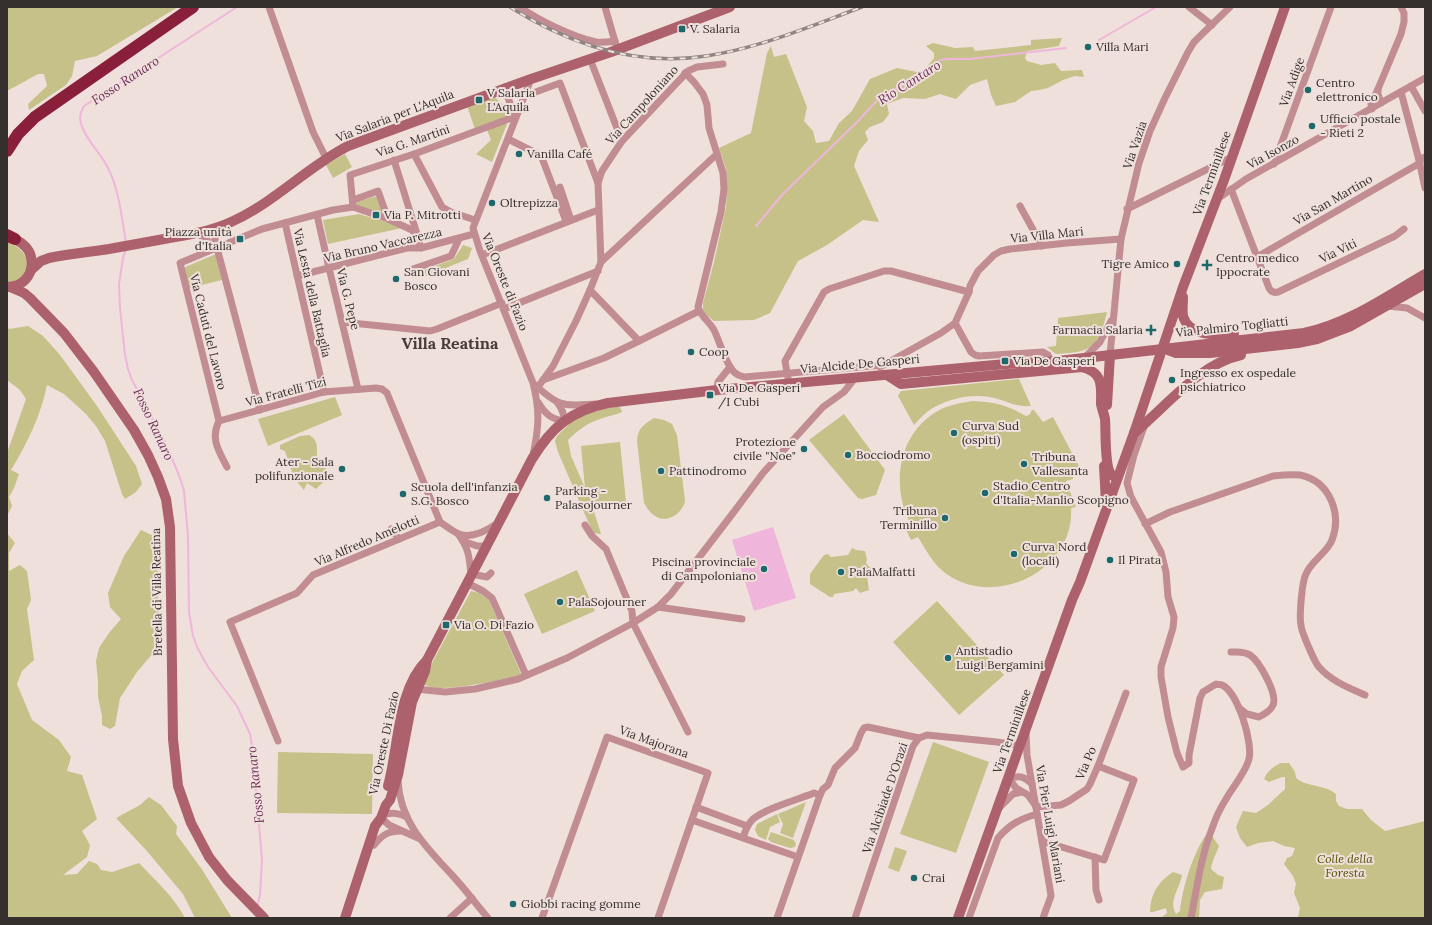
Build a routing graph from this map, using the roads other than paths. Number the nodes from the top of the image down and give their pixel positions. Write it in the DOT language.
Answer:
graph roads {
  1 [pos="193,7"];
  2 [pos="268,7"];
  3 [pos="520,7"];
  4 [pos="605,7"];
  5 [pos="730,7"];
  6 [pos="1189,7"];
  7 [pos="1230,7"];
  8 [pos="1285,7"];
  9 [pos="1331,7"];
  10 [pos="1404,8"];
  11 [pos="1212,25"];
  12 [pos="619,45"];
  13 [pos="590,59"];
  14 [pos="723,64"];
  15 [pos="685,73"];
  16 [pos="1425,78"];
  17 [pos="531,79"];
  18 [pos="1411,86"];
  19 [pos="510,87"];
  20 [pos="1378,88"];
  21 [pos="1401,92"];
  22 [pos="524,98"];
  23 [pos="1381,103"];
  24 [pos="1372,109"];
  25 [pos="1425,111"];
  26 [pos="514,120"];
  27 [pos="508,139"];
  28 [pos="622,141"];
  29 [pos="1281,143"];
  30 [pos="7,151"];
  31 [pos="414,154"];
  32 [pos="717,154"];
  33 [pos="1289,155"];
  34 [pos="1232,157"];
  35 [pos="326,158"];
  36 [pos="394,160"];
  37 [pos="1421,160"];
  38 [pos="1274,164"];
  39 [pos="598,183"];
  40 [pos="1228,186"];
  41 [pos="560,187"];
  42 [pos="1425,188"];
  43 [pos="353,204"];
  44 [pos="1020,206"];
  45 [pos="1127,209"];
  46 [pos="598,210"];
  47 [pos="317,215"];
  48 [pos="388,219"];
  49 [pos="475,220"];
  50 [pos="568,221"];
  51 [pos="285,223"];
  52 [pos="215,228"];
  53 [pos="1404,229"];
  54 [pos="197,233"];
  55 [pos="474,234"];
  56 [pos="417,236"];
  57 [pos="10,238"];
  58 [pos="459,239"];
  59 [pos="1121,239"];
  60 [pos="1042,246"];
  61 [pos="217,248"];
  62 [pos="421,248"];
  63 [pos="28,249"];
  64 [pos="482,255"];
  65 [pos="59,256"];
  66 [pos="1257,257"];
  67 [pos="601,262"];
  68 [pos="328,268"];
  69 [pos="413,269"];
  70 [pos="598,271"];
  71 [pos="30,273"];
  72 [pos="1425,274"];
  73 [pos="297,276"];
  74 [pos="1425,284"];
  75 [pos="8,287"];
  76 [pos="1183,287"];
  77 [pos="590,290"];
  78 [pos="970,292"];
  79 [pos="36,305"];
  80 [pos="503,306"];
  81 [pos="1387,306"];
  82 [pos="699,311"];
  83 [pos="1114,313"];
  84 [pos="1425,318"];
  85 [pos="342,322"];
  86 [pos="955,323"];
  87 [pos="1304,333"];
  88 [pos="640,341"];
  89 [pos="1298,343"];
  90 [pos="1162,348"];
  91 [pos="1139,351"];
  92 [pos="1110,354"];
  93 [pos="1084,358"];
  94 [pos="1051,361"];
  95 [pos="883,365"];
  96 [pos="1157,366"];
  97 [pos="730,367"];
  98 [pos="787,373"];
  99 [pos="887,375"];
  100 [pos="860,377"];
  101 [pos="543,380"];
  102 [pos="789,384"];
  103 [pos="535,385"];
  104 [pos="358,389"];
  105 [pos="717,390"];
  106 [pos="324,392"];
  107 [pos="537,401"];
  108 [pos="557,402"];
  109 [pos="608,403"];
  110 [pos="260,410"];
  111 [pos="1104,418"];
  112 [pos="219,421"];
  113 [pos="564,421"];
  114 [pos="1145,424"];
  115 [pos="1134,433"];
  116 [pos="1105,442"];
  117 [pos="532,459"];
  118 [pos="227,467"];
  119 [pos="1118,476"];
  120 [pos="1107,508"];
  121 [pos="440,522"];
  122 [pos="498,523"];
  123 [pos="1145,524"];
  124 [pos="585,525"];
  125 [pos="391,529"];
  126 [pos="458,534"];
  127 [pos="470,535"];
  128 [pos="399,539"];
  129 [pos="464,541"];
  130 [pos="486,546"];
  131 [pos="491,573"];
  132 [pos="469,579"];
  133 [pos="658,607"];
  134 [pos="742,618"];
  135 [pos="633,623"];
  136 [pos="1231,652"];
  137 [pos="427,660"];
  138 [pos="526,675"];
  139 [pos="416,689"];
  140 [pos="1126,693"];
  141 [pos="1365,695"];
  142 [pos="1239,707"];
  143 [pos="688,732"];
  144 [pos="1026,733"];
  145 [pos="919,738"];
  146 [pos="278,741"];
  147 [pos="1021,746"];
  148 [pos="1098,766"];
  149 [pos="398,775"];
  150 [pos="1009,779"];
  151 [pos="1032,784"];
  152 [pos="1022,792"];
  153 [pos="820,795"];
  154 [pos="386,805"];
  155 [pos="696,807"];
  156 [pos="1037,810"];
  157 [pos="997,811"];
  158 [pos="382,816"];
  159 [pos="407,817"];
  160 [pos="692,820"];
  161 [pos="748,826"];
  162 [pos="402,831"];
  163 [pos="418,838"];
  164 [pos="743,838"];
  165 [pos="1042,841"];
  166 [pos="374,845"];
  167 [pos="798,857"];
  168 [pos="1095,857"];
  169 [pos="472,898"];
  170 [pos="1099,900"];
  171 [pos="264,918"];
  172 [pos="345,918"];
  173 [pos="351,918"];
  174 [pos="450,918"];
  175 [pos="488,918"];
  176 [pos="542,918"];
  177 [pos="658,918"];
  178 [pos="777,918"];
  179 [pos="855,918"];
  180 [pos="958,918"];
  181 [pos="969,918"];
  182 [pos="1044,918"];
  183 [pos="1190,918"];
  1 -- 30 [label="highway"];
  2 -- 35 [label="street"];
  3 -- 12 [label="street"];
  4 -- 12 [label="street"];
  5 -- 12 [label="street, Via Salaria per L'Aquila"];
  6 -- 11 [label="street"];
  7 -- 11 [label="street, Via Vazia"];
  8 -- 34 [label="street, Via Terminillese"];
  9 -- 29 [label="street, Via Adige"];
  10 -- 20 [label="street"];
  11 -- 45 [label="street, Via Vazia"];
  12 -- 13 [label="street, Via Salaria per L'Aquila"];
  13 -- 17 [label="street, Via Salaria per L'Aquila"];
  13 -- 28 [label="street"];
  14 -- 15 [label="street, Via Campoloniano"];
  15 -- 28 [label="street, Via Campoloniano"];
  15 -- 32 [label="street"];
  16 -- 18 [label="street, Via Isonzo"];
  17 -- 19 [label="street, Via Salaria per L'Aquila"];
  17 -- 22 [label="street, Via Oreste di Fazio"];
  18 -- 21 [label="street, Via Isonzo"];
  18 -- 25 [label="street"];
  19 -- 22 [label="street"];
  19 -- 26 [label="street"];
  19 -- 35 [label="street, Via Salaria per L'Aquila"];
  20 -- 23 [label="street"];
  20 -- 24 [label="street"];
  21 -- 23 [label="street, Via Isonzo"];
  21 -- 37 [label="street"];
  22 -- 26 [label="street, Via Oreste di Fazio"];
  22 -- 39 [label="street"];
  23 -- 24 [label="street, Via Isonzo"];
  24 -- 33 [label="street, Via Isonzo"];
  26 -- 27 [label="street, Via Oreste di Fazio"];
  26 -- 31 [label="street, Via G. Martini"];
  27 -- 49 [label="street, Via Oreste di Fazio"];
  27 -- 50 [label="street"];
  28 -- 39 [label="street, Via Campoloniano"];
  29 -- 33 [label="street"];
  29 -- 38 [label="street, Via Adige"];
  31 -- 36 [label="street, Via G. Martini"];
  31 -- 49 [label="street"];
  32 -- 67 [label="street"];
  32 -- 82 [label="street"];
  33 -- 38 [label="street, Via Isonzo"];
  34 -- 40 [label="street, Via Terminillese"];
  34 -- 45 [label="street"];
  35 -- 52 [label="street, Via Salaria per L'Aquila"];
  36 -- 43 [label="street, Via G. Martini"];
  36 -- 56 [label="street"];
  37 -- 42 [label="street"];
  37 -- 66 [label="street, Via San Martino"];
  38 -- 40 [label="street, Via Isonzo"];
  39 -- 46 [label="street, Via Campoloniano"];
  40 -- 66 [label="street, Via Viti"];
  40 -- 76 [label="street, Via Terminillese"];
  41 -- 50 [label="street"];
  43 -- 47 [label="street"];
  43 -- 48 [label="street"];
  43 -- 48 [label="street"];
  44 -- 60 [label="street"];
  45 -- 59 [label="street, Via Vazia"];
  46 -- 50 [label="street"];
  46 -- 67 [label="street, Via Campoloniano"];
  47 -- 51 [label="street"];
  47 -- 68 [label="street, Via G. Pepe"];
  48 -- 56 [label="street"];
  49 -- 55 [label="street, Via Oreste di Fazio"];
  50 -- 64 [label="street"];
  51 -- 61 [label="street"];
  51 -- 73 [label="street, Via Lesta della Battaglia"];
  52 -- 54 [label="street, Via Salaria per L'Aquila"];
  52 -- 61 [label="street"];
  53 -- 66 [label="street, Via Viti"];
  54 -- 61 [label="street"];
  54 -- 65 [label="street, Via Salaria per L'Aquila"];
  55 -- 58 [label="street, Via Bruno Vaccarezza"];
  55 -- 64 [label="street, Via Oreste di Fazio"];
  56 -- 62 [label="street"];
  57 -- 63 [label="street, Via Salaria per L'Aquila"];
  58 -- 62 [label="street, Via Bruno Vaccarezza"];
  58 -- 69 [label="street"];
  59 -- 60 [label="street, Via Villa Mari"];
  59 -- 83 [label="street, Via Vazia"];
  60 -- 78 [label="street, Via Villa Mari"];
  61 -- 110 [label="street"];
  61 -- 112 [label="street, Via Caduti del Lavoro"];
  62 -- 68 [label="street, Via Bruno Vaccarezza"];
  63 -- 65 [label="street, Via Salaria per L'Aquila"];
  63 -- 71 [label="street"];
  64 -- 80 [label="street, Via Oreste di Fazio"];
  65 -- 71 [label="street, Via Salaria per L'Aquila"];
  67 -- 70 [label="street, Via Campoloniano"];
  68 -- 73 [label="street, Via Bruno Vaccarezza"];
  68 -- 85 [label="street, Via G. Pepe"];
  70 -- 77 [label="street, Via Campoloniano"];
  70 -- 80 [label="street"];
  71 -- 75 [label="street, Via Salaria per L'Aquila"];
  71 -- 79 [label="street"];
  72 -- 87 [label="street, Via Palmiro Togliatti"];
  73 -- 106 [label="street, Via Lesta della Battaglia"];
  74 -- 81 [label="street, Via Palmiro Togliatti"];
  75 -- 79 [label="street, Bretella di Villa Reatina"];
  76 -- 87 [label="street"];
  76 -- 90 [label="street, Via Terminillese"];
  77 -- 88 [label="street"];
  77 -- 101 [label="street, Via Campoloniano"];
  78 -- 86 [label="street, Via Villa Mari"];
  78 -- 98 [label="street"];
  79 -- 171 [label="street, Bretella di Villa Reatina"];
  80 -- 85 [label="street"];
  80 -- 103 [label="street, Via Oreste di Fazio"];
  81 -- 84 [label="street"];
  81 -- 89 [label="street, Via Palmiro Togliatti"];
  82 -- 88 [label="street"];
  82 -- 97 [label="street"];
  83 -- 92 [label="street, Via Vazia"];
  83 -- 93 [label="street, Via Vazia"];
  85 -- 104 [label="street, Via G. Pepe"];
  86 -- 94 [label="street"];
  86 -- 95 [label="street, Via Villa Mari"];
  87 -- 90 [label="street, Via Palmiro Togliatti"];
  88 -- 101 [label="street"];
  89 -- 90 [label="street, Via Palmiro Togliatti"];
  89 -- 114 [label="street"];
  90 -- 91 [label="street, Via Alcide De Gasperi"];
  90 -- 96 [label="street, Via Terminillese"];
  91 -- 92 [label="street, Via Alcide De Gasperi"];
  91 -- 96 [label="street"];
  92 -- 93 [label="street, Via Alcide De Gasperi"];
  92 -- 111 [label="street"];
  93 -- 94 [label="street, Via Alcide De Gasperi"];
  94 -- 99 [label="street, Via Alcide De Gasperi"];
  95 -- 98 [label="street"];
  95 -- 100 [label="street, Via Villa Mari"];
  96 -- 115 [label="street, Via Terminillese"];
  97 -- 98 [label="street"];
  97 -- 105 [label="street"];
  98 -- 102 [label="street"];
  99 -- 100 [label="street, Via Alcide De Gasperi"];
  99 -- 111 [label="street"];
  100 -- 102 [label="street, Via Alcide De Gasperi"];
  100 -- 133 [label="street, Via Villa Mari"];
  101 -- 103 [label="street, Via Campoloniano"];
  102 -- 105 [label="street, Via Alcide De Gasperi"];
  103 -- 107 [label="street, Via Oreste di Fazio"];
  103 -- 108 [label="street"];
  104 -- 106 [label="street, Via Fratelli Tizi"];
  104 -- 121 [label="street, Via Fratelli Tizi"];
  105 -- 109 [label="street, Via Alcide De Gasperi"];
  106 -- 110 [label="street, Via Fratelli Tizi"];
  107 -- 113 [label="street"];
  107 -- 117 [label="street"];
  108 -- 109 [label="street"];
  108 -- 113 [label="street"];
  109 -- 113 [label="street, Via Alcide De Gasperi"];
  110 -- 112 [label="street, Via Fratelli Tizi"];
  111 -- 116 [label="street"];
  112 -- 118 [label="street"];
  113 -- 117 [label="street, Via Oreste Di Fazio"];
  114 -- 115 [label="street"];
  114 -- 123 [label="street"];
  115 -- 119 [label="street, Via Terminillese"];
  116 -- 119 [label="street"];
  116 -- 120 [label="street"];
  117 -- 122 [label="street, Via Oreste Di Fazio"];
  119 -- 120 [label="street, Via Terminillese"];
  120 -- 144 [label="street, Via Terminillese"];
  121 -- 126 [label="street"];
  121 -- 128 [label="street, Via Alfredo Amelotti"];
  122 -- 127 [label="street"];
  122 -- 130 [label="street, Via Oreste Di Fazio"];
  123 -- 141 [label="street"];
  123 -- 142 [label="street"];
  124 -- 135 [label="street"];
  125 -- 128 [label="street"];
  126 -- 127 [label="street"];
  126 -- 129 [label="street"];
  127 -- 130 [label="street"];
  128 -- 146 [label="street, Via Alfredo Amelotti"];
  129 -- 130 [label="street"];
  129 -- 132 [label="street"];
  130 -- 132 [label="street, Via Oreste Di Fazio"];
  131 -- 132 [label="street"];
  132 -- 137 [label="street, Via Oreste Di Fazio"];
  132 -- 138 [label="street"];
  133 -- 134 [label="street"];
  133 -- 135 [label="street, Via Villa Mari"];
  135 -- 138 [label="street, Via Villa Mari"];
  135 -- 143 [label="street"];
  136 -- 142 [label="street"];
  137 -- 139 [label="street, Via Oreste Di Fazio"];
  137 -- 154 [label="street, Via Oreste Di Fazio"];
  138 -- 139 [label="street, Via Villa Mari"];
  139 -- 149 [label="street, Via Oreste Di Fazio"];
  140 -- 148 [label="street, Via Po"];
  142 -- 183 [label="street"];
  144 -- 147 [label="street, Via Terminillese"];
  144 -- 151 [label="street, Via Pier Luigi Mariani"];
  145 -- 147 [label="street, Via Alcibiade D'Orazi"];
  145 -- 153 [label="street"];
  145 -- 179 [label="street, Via Alcibiade D'Orazi"];
  147 -- 150 [label="street, Via Terminillese"];
  148 -- 156 [label="street, Via Po"];
  148 -- 168 [label="street"];
  149 -- 154 [label="street, Via Oreste Di Fazio"];
  149 -- 159 [label="street"];
  150 -- 151 [label="street"];
  150 -- 152 [label="street"];
  150 -- 157 [label="street, Via Terminillese"];
  151 -- 156 [label="street, Via Pier Luigi Mariani"];
  152 -- 156 [label="street"];
  152 -- 157 [label="street"];
  153 -- 161 [label="street"];
  153 -- 167 [label="street"];
  154 -- 158 [label="street"];
  155 -- 160 [label="street, Via Majorana"];
  155 -- 161 [label="street"];
  155 -- 176 [label="street, Via Majorana"];
  156 -- 165 [label="street, Via Pier Luigi Mariani"];
  156 -- 181 [label="street, Via Po"];
  157 -- 180 [label="street, Via Terminillese"];
  158 -- 159 [label="street"];
  158 -- 162 [label="street"];
  158 -- 166 [label="street"];
  158 -- 172 [label="street"];
  159 -- 163 [label="street"];
  160 -- 164 [label="street"];
  160 -- 177 [label="street, Via Majorana"];
  161 -- 164 [label="street"];
  162 -- 163 [label="street"];
  162 -- 166 [label="street"];
  163 -- 169 [label="street"];
  164 -- 167 [label="street"];
  165 -- 168 [label="street"];
  165 -- 182 [label="street, Via Pier Luigi Mariani"];
  166 -- 173 [label="street"];
  167 -- 178 [label="street"];
  168 -- 170 [label="street"];
  169 -- 174 [label="street"];
  169 -- 175 [label="street"];
}
